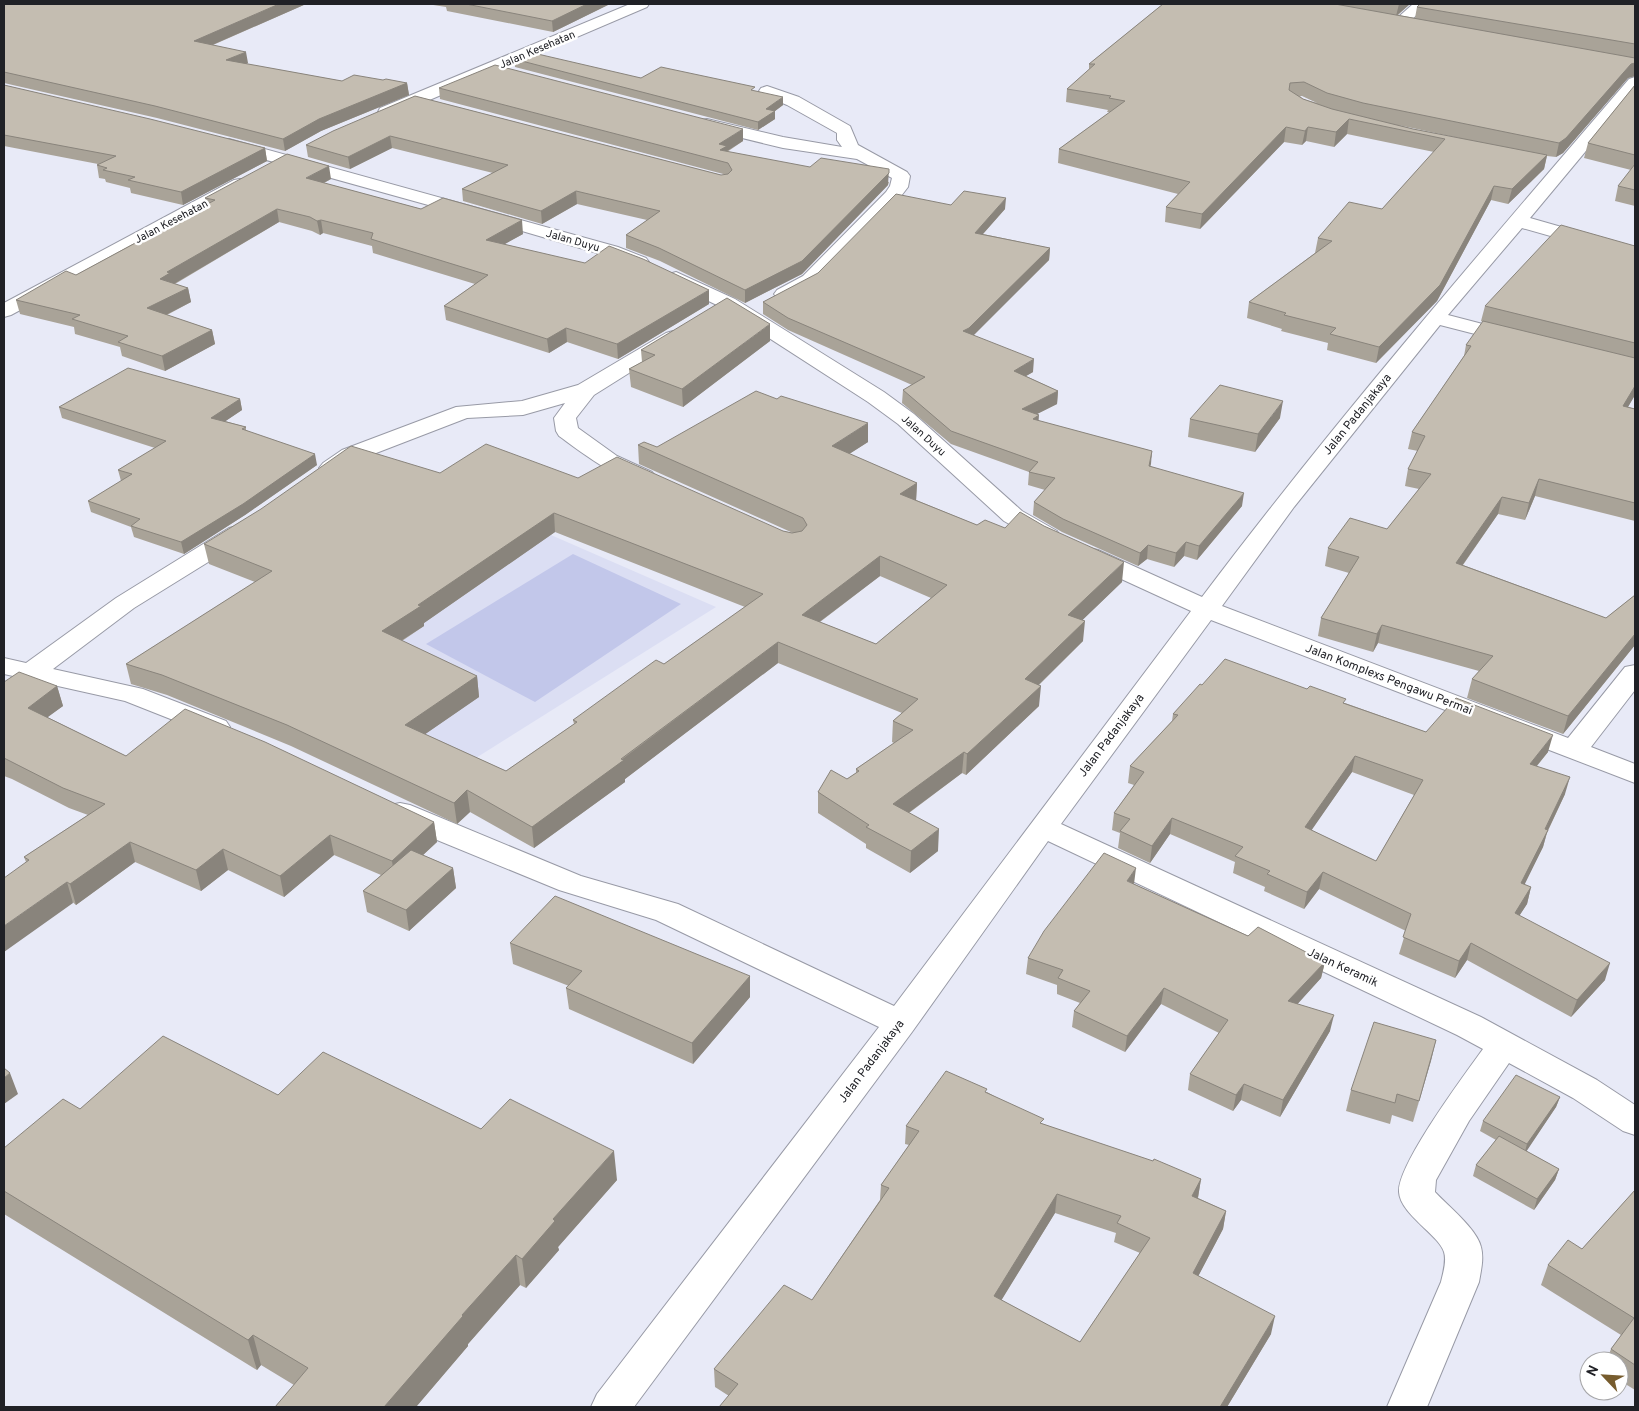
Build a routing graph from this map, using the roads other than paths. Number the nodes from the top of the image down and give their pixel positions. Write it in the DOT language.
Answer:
graph roads {
  1 [pos="642,4"];
  2 [pos="1421,4"];
  3 [pos="1382,20"];
  4 [pos="1400,23"];
  5 [pos="1420,26"];
  6 [pos="491,68"];
  7 [pos="520,75"];
  8 [pos="1635,82"];
  9 [pos="767,91"];
  10 [pos="414,100"];
  11 [pos="443,108"];
  12 [pos="372,118"];
  13 [pos="692,120"];
  14 [pos="210,139"];
  15 [pos="295,154"];
  16 [pos="860,154"];
  17 [pos="1519,221"];
  18 [pos="1635,254"];
  19 [pos="751,305"];
  20 [pos="4,311"];
  21 [pos="1436,318"];
  22 [pos="1530,342"];
  23 [pos="586,390"];
  24 [pos="313,480"];
  25 [pos="662,485"];
  26 [pos="255,522"];
  27 [pos="1205,608"];
  28 [pos="17,669"];
  29 [pos="1635,673"];
  30 [pos="244,739"];
  31 [pos="1572,750"];
  32 [pos="1635,774"];
  33 [pos="377,800"];
  34 [pos="1043,827"];
  35 [pos="900,1023"];
  36 [pos="1504,1045"];
  37 [pos="1635,1122"];
  38 [pos="611,1407"];
  39 [pos="1407,1407"];
  1 -- 6 [label="street, Jalan Kesehatan"];
  2 -- 4 [label="street"];
  3 -- 4 [label="street"];
  4 -- 5 [label="street"];
  6 -- 7 [label="street"];
  6 -- 10 [label="street, Jalan Kesehatan"];
  8 -- 17 [label="street, Jalan Padanjakaya"];
  9 -- 16 [label="street"];
  10 -- 11 [label="street"];
  10 -- 12 [label="street, Jalan Kesehatan"];
  13 -- 16 [label="street"];
  14 -- 15 [label="street, Jalan Duyu"];
  15 -- 19 [label="street, Jalan Duyu"];
  15 -- 20 [label="street, Jalan Kesehatan"];
  16 -- 19 [label="street"];
  17 -- 18 [label="street"];
  17 -- 21 [label="street, Jalan Padanjakaya"];
  19 -- 23 [label="street"];
  19 -- 27 [label="street, Jalan Duyu"];
  21 -- 22 [label="street"];
  21 -- 27 [label="street, Jalan Padanjakaya"];
  23 -- 24 [label="street"];
  23 -- 25 [label="street"];
  26 -- 28 [label="street"];
  27 -- 31 [label="street, Jalan Komplexs Pengawu Permai"];
  27 -- 34 [label="street, Jalan Padanjakaya"];
  28 -- 30 [label="street"];
  29 -- 31 [label="street"];
  31 -- 32 [label="street, Jalan Komplexs Pengawu Permai"];
  33 -- 35 [label="street"];
  34 -- 35 [label="street, Jalan Padanjakaya"];
  34 -- 36 [label="street, Jalan Keramik"];
  35 -- 38 [label="street, Jalan Padanjakaya"];
  36 -- 37 [label="street, Jalan Keramik"];
  36 -- 39 [label="street"];
}
